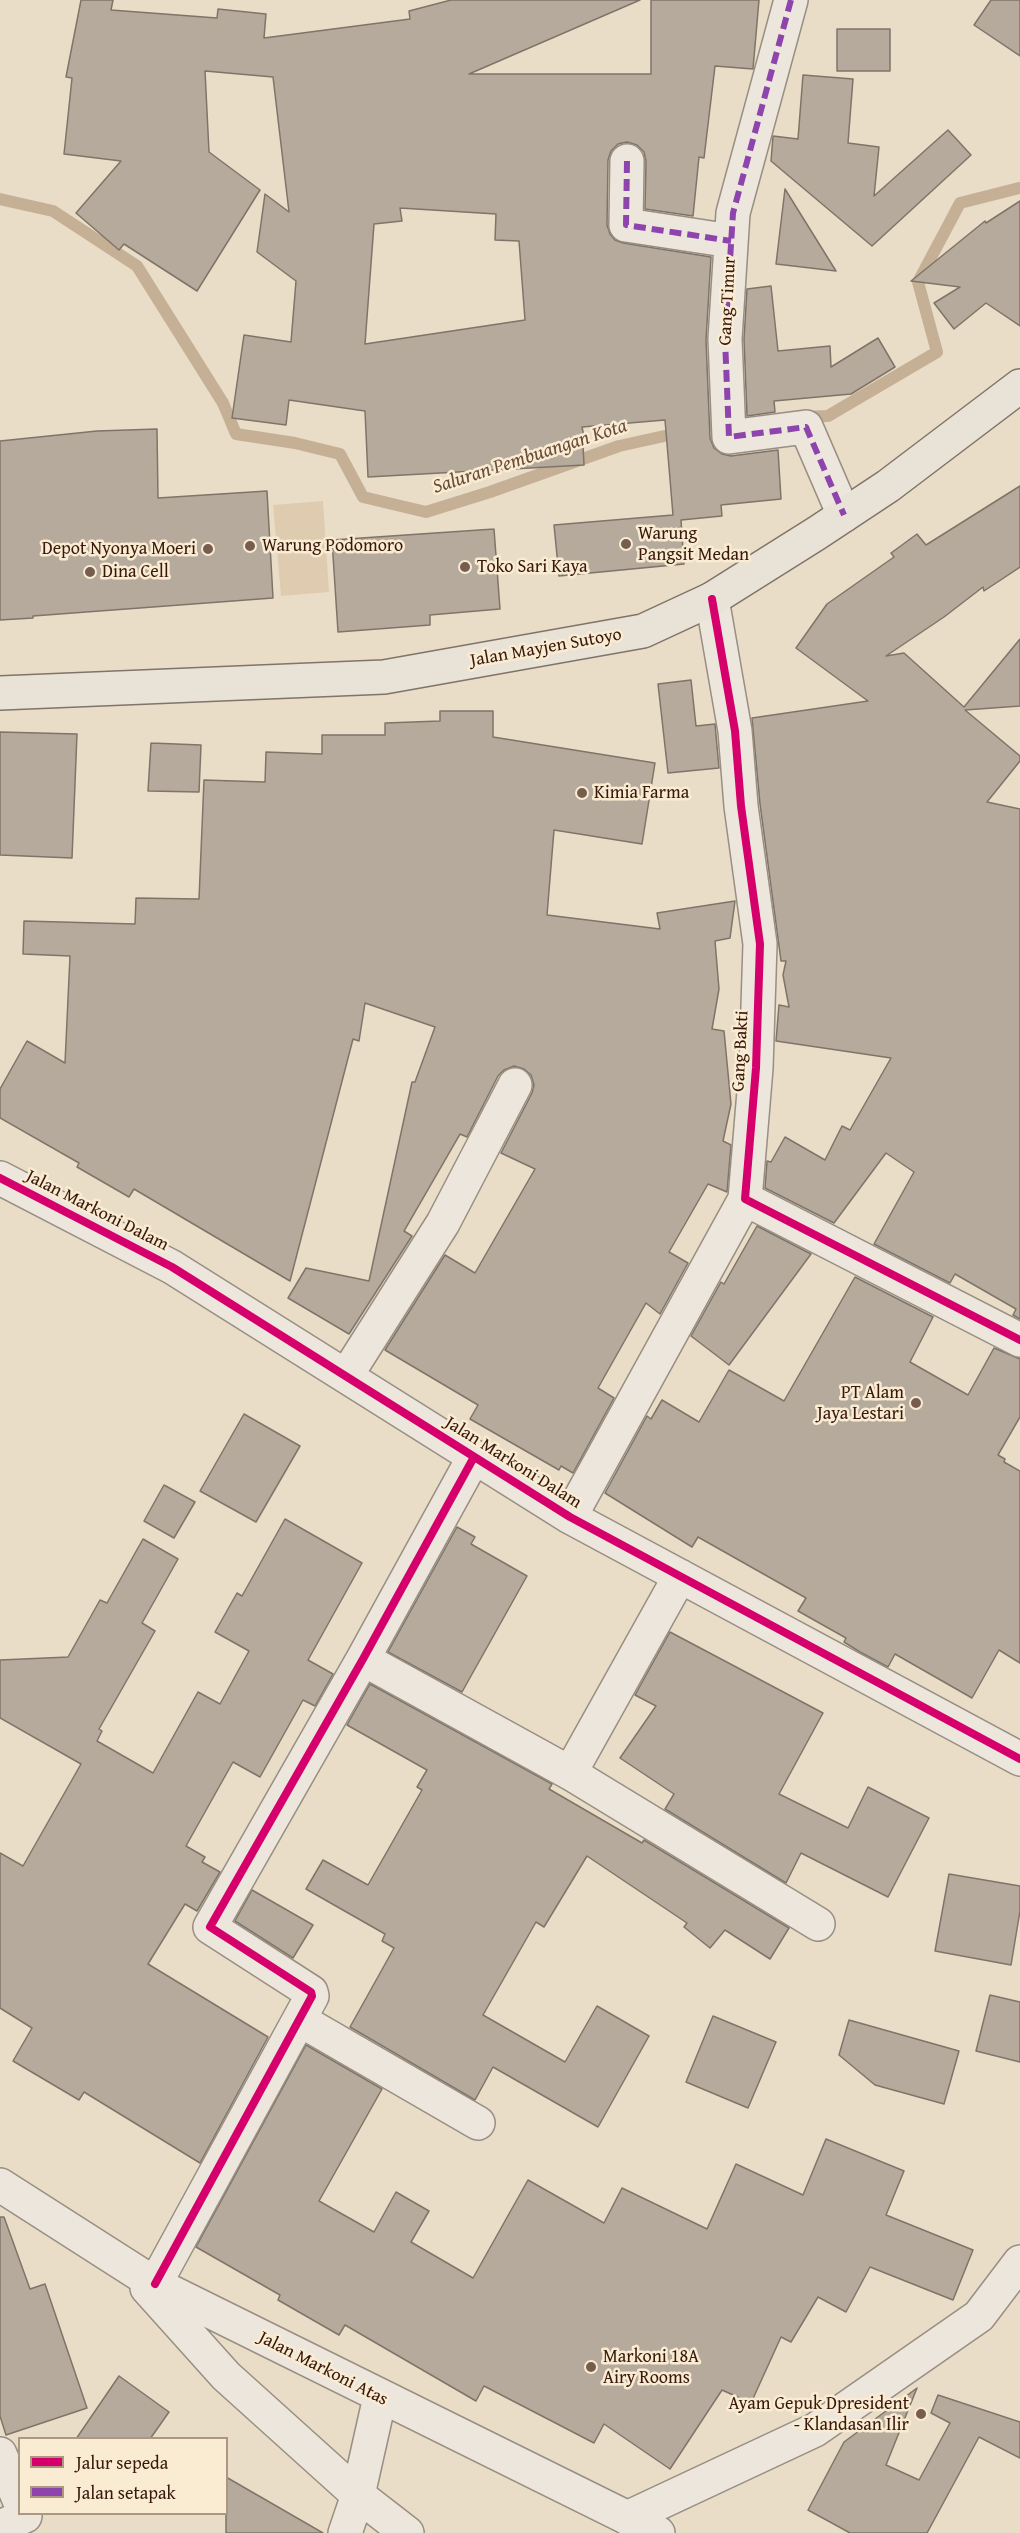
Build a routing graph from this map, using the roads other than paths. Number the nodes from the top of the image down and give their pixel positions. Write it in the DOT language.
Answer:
graph roads {
  1 [pos="791,0"];
  2 [pos="627,160"];
  3 [pos="731,241"];
  4 [pos="1020,386"];
  5 [pos="844,515"];
  6 [pos="712,599"];
  7 [pos="0,693"];
  8 [pos="515,1085"];
  9 [pos="0,1178"];
  10 [pos="745,1199"];
  11 [pos="1020,1340"];
  12 [pos="346,1377"];
  13 [pos="474,1457"];
  14 [pos="570,1517"];
  15 [pos="680,1576"];
  16 [pos="363,1659"];
  17 [pos="1020,1759"];
  18 [pos="570,1773"];
  19 [pos="818,1924"];
  20 [pos="300,2020"];
  21 [pos="478,2124"];
  22 [pos="0,2185"];
  23 [pos="1020,2262"];
  24 [pos="142,2277"];
  25 [pos="380,2397"];
  26 [pos="0,2454"];
  27 [pos="358,2495"];
  28 [pos="18,2512"];
  29 [pos="627,2518"];
  30 [pos="345,2533"];
  31 [pos="407,2533"];
  32 [pos="658,2533"];
  1 -- 3 [label="street, Gang Timur"];
  2 -- 3 [label="street"];
  3 -- 5 [label="street, Gang Timur"];
  4 -- 5 [label="main road, Jalan Mayjen Sutoyo"];
  5 -- 6 [label="main road, Jalan Mayjen Sutoyo"];
  6 -- 7 [label="main road, Jalan Mayjen Sutoyo"];
  6 -- 10 [label="street, Gang Bakti"];
  8 -- 12 [label="street"];
  9 -- 12 [label="street, Jalan Markoni Dalam"];
  10 -- 11 [label="street"];
  10 -- 14 [label="street"];
  12 -- 13 [label="street, Jalan Markoni Dalam"];
  13 -- 14 [label="street, Jalan Markoni Dalam"];
  13 -- 16 [label="street"];
  14 -- 15 [label="street, Jalan Markoni Dalam"];
  15 -- 17 [label="street, Jalan Markoni Dalam"];
  15 -- 18 [label="street"];
  16 -- 18 [label="street"];
  16 -- 20 [label="street"];
  18 -- 19 [label="street"];
  20 -- 21 [label="street"];
  20 -- 24 [label="street"];
  22 -- 24 [label="street, Jalan Markoni Atas"];
  23 -- 29 [label="street"];
  24 -- 25 [label="street, Jalan Markoni Atas"];
  24 -- 27 [label="street"];
  25 -- 27 [label="street"];
  25 -- 29 [label="street, Jalan Markoni Atas"];
  26 -- 28 [label="street"];
  27 -- 30 [label="street"];
  27 -- 31 [label="street"];
  29 -- 32 [label="street, Jalan Markoni Atas"];
}
